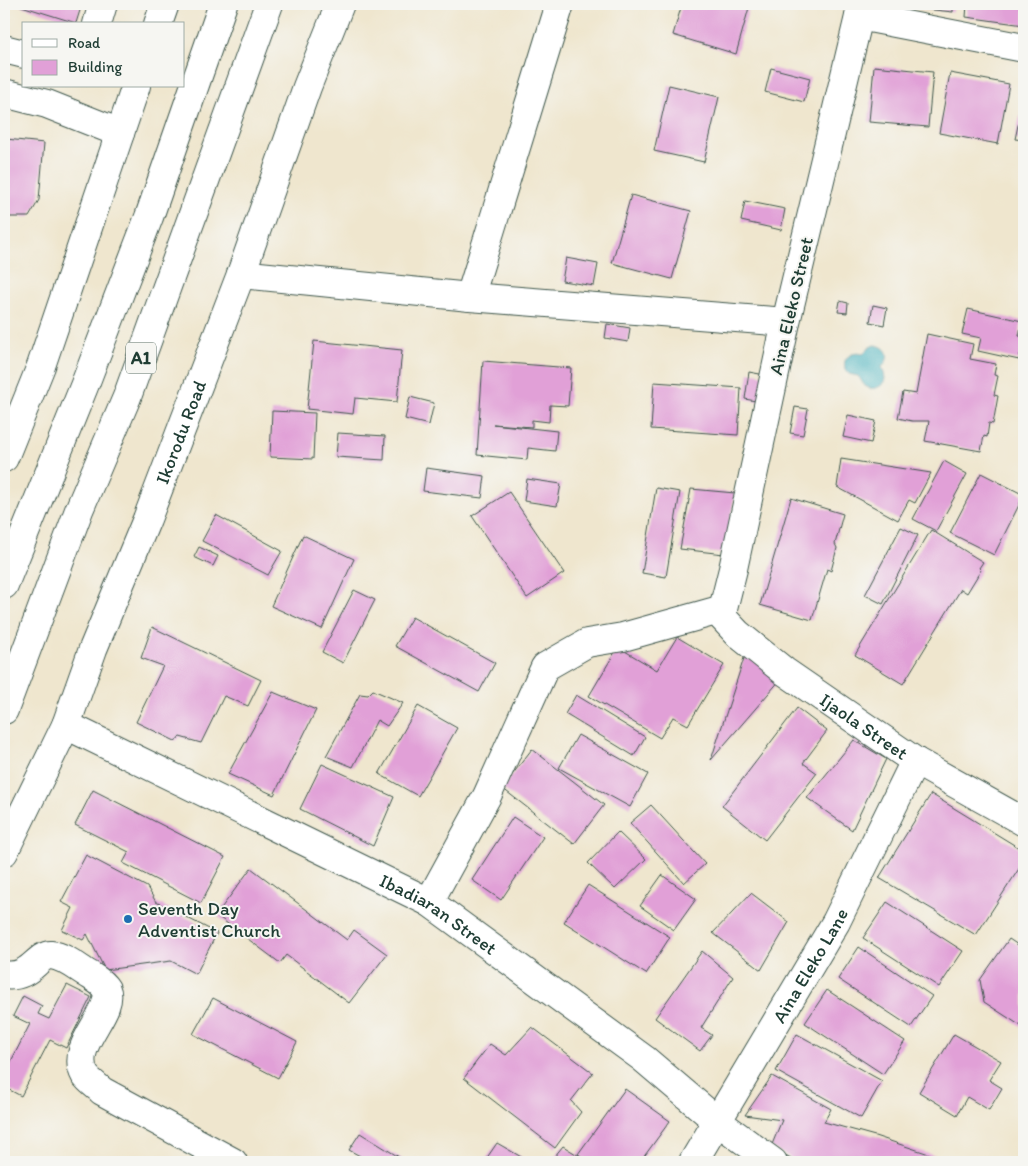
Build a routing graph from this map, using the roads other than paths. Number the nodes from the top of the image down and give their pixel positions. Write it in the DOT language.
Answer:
graph roads {
  1 [pos="103,4"];
  2 [pos="165,4"];
  3 [pos="223,4"];
  4 [pos="269,4"];
  5 [pos="340,4"];
  6 [pos="560,4"];
  7 [pos="861,10"];
  8 [pos="98,22"];
  9 [pos="159,22"];
  10 [pos="1024,48"];
  11 [pos="4,50"];
  12 [pos="22,54"];
  13 [pos="135,88"];
  14 [pos="4,93"];
  15 [pos="120,133"];
  16 [pos="241,274"];
  17 [pos="470,297"];
  18 [pos="786,322"];
  19 [pos="4,458"];
  20 [pos="4,585"];
  21 [pos="723,609"];
  22 [pos="4,710"];
  23 [pos="66,725"];
  24 [pos="915,761"];
  25 [pos="1024,822"];
  26 [pos="4,852"];
  27 [pos="429,902"];
  28 [pos="4,975"];
  29 [pos="717,1121"];
  30 [pos="233,1162"];
  31 [pos="693,1162"];
  32 [pos="773,1162"];
  1 -- 8 [label="main road"];
  2 -- 9 [label="main road"];
  3 -- 20 [label="main road, A1"];
  4 -- 22 [label="main road, A1"];
  5 -- 16 [label="main road, Ikorodu Road"];
  6 -- 17 [label="main road"];
  7 -- 10 [label="main road"];
  7 -- 18 [label="main road, Aina Eleko Street"];
  11 -- 12 [label="main road"];
  13 -- 15 [label="main road"];
  14 -- 15 [label="main road"];
  15 -- 19 [label="main road"];
  16 -- 17 [label="main road"];
  16 -- 23 [label="main road, Ikorodu Road"];
  17 -- 18 [label="main road"];
  18 -- 21 [label="main road, Aina Eleko Street"];
  21 -- 24 [label="main road, Ijaola Street"];
  21 -- 27 [label="main road"];
  23 -- 26 [label="main road, Ikorodu Road"];
  23 -- 27 [label="main road, Ibadiaran Street"];
  24 -- 25 [label="main road, Ijaola Street"];
  24 -- 29 [label="main road, Aina Eleko Lane"];
  27 -- 29 [label="main road, Ibadiaran Street"];
  28 -- 30 [label="main road"];
  29 -- 31 [label="main road, Aina Eleko Lane"];
  29 -- 32 [label="main road, Ibadiaran Street"];
}
